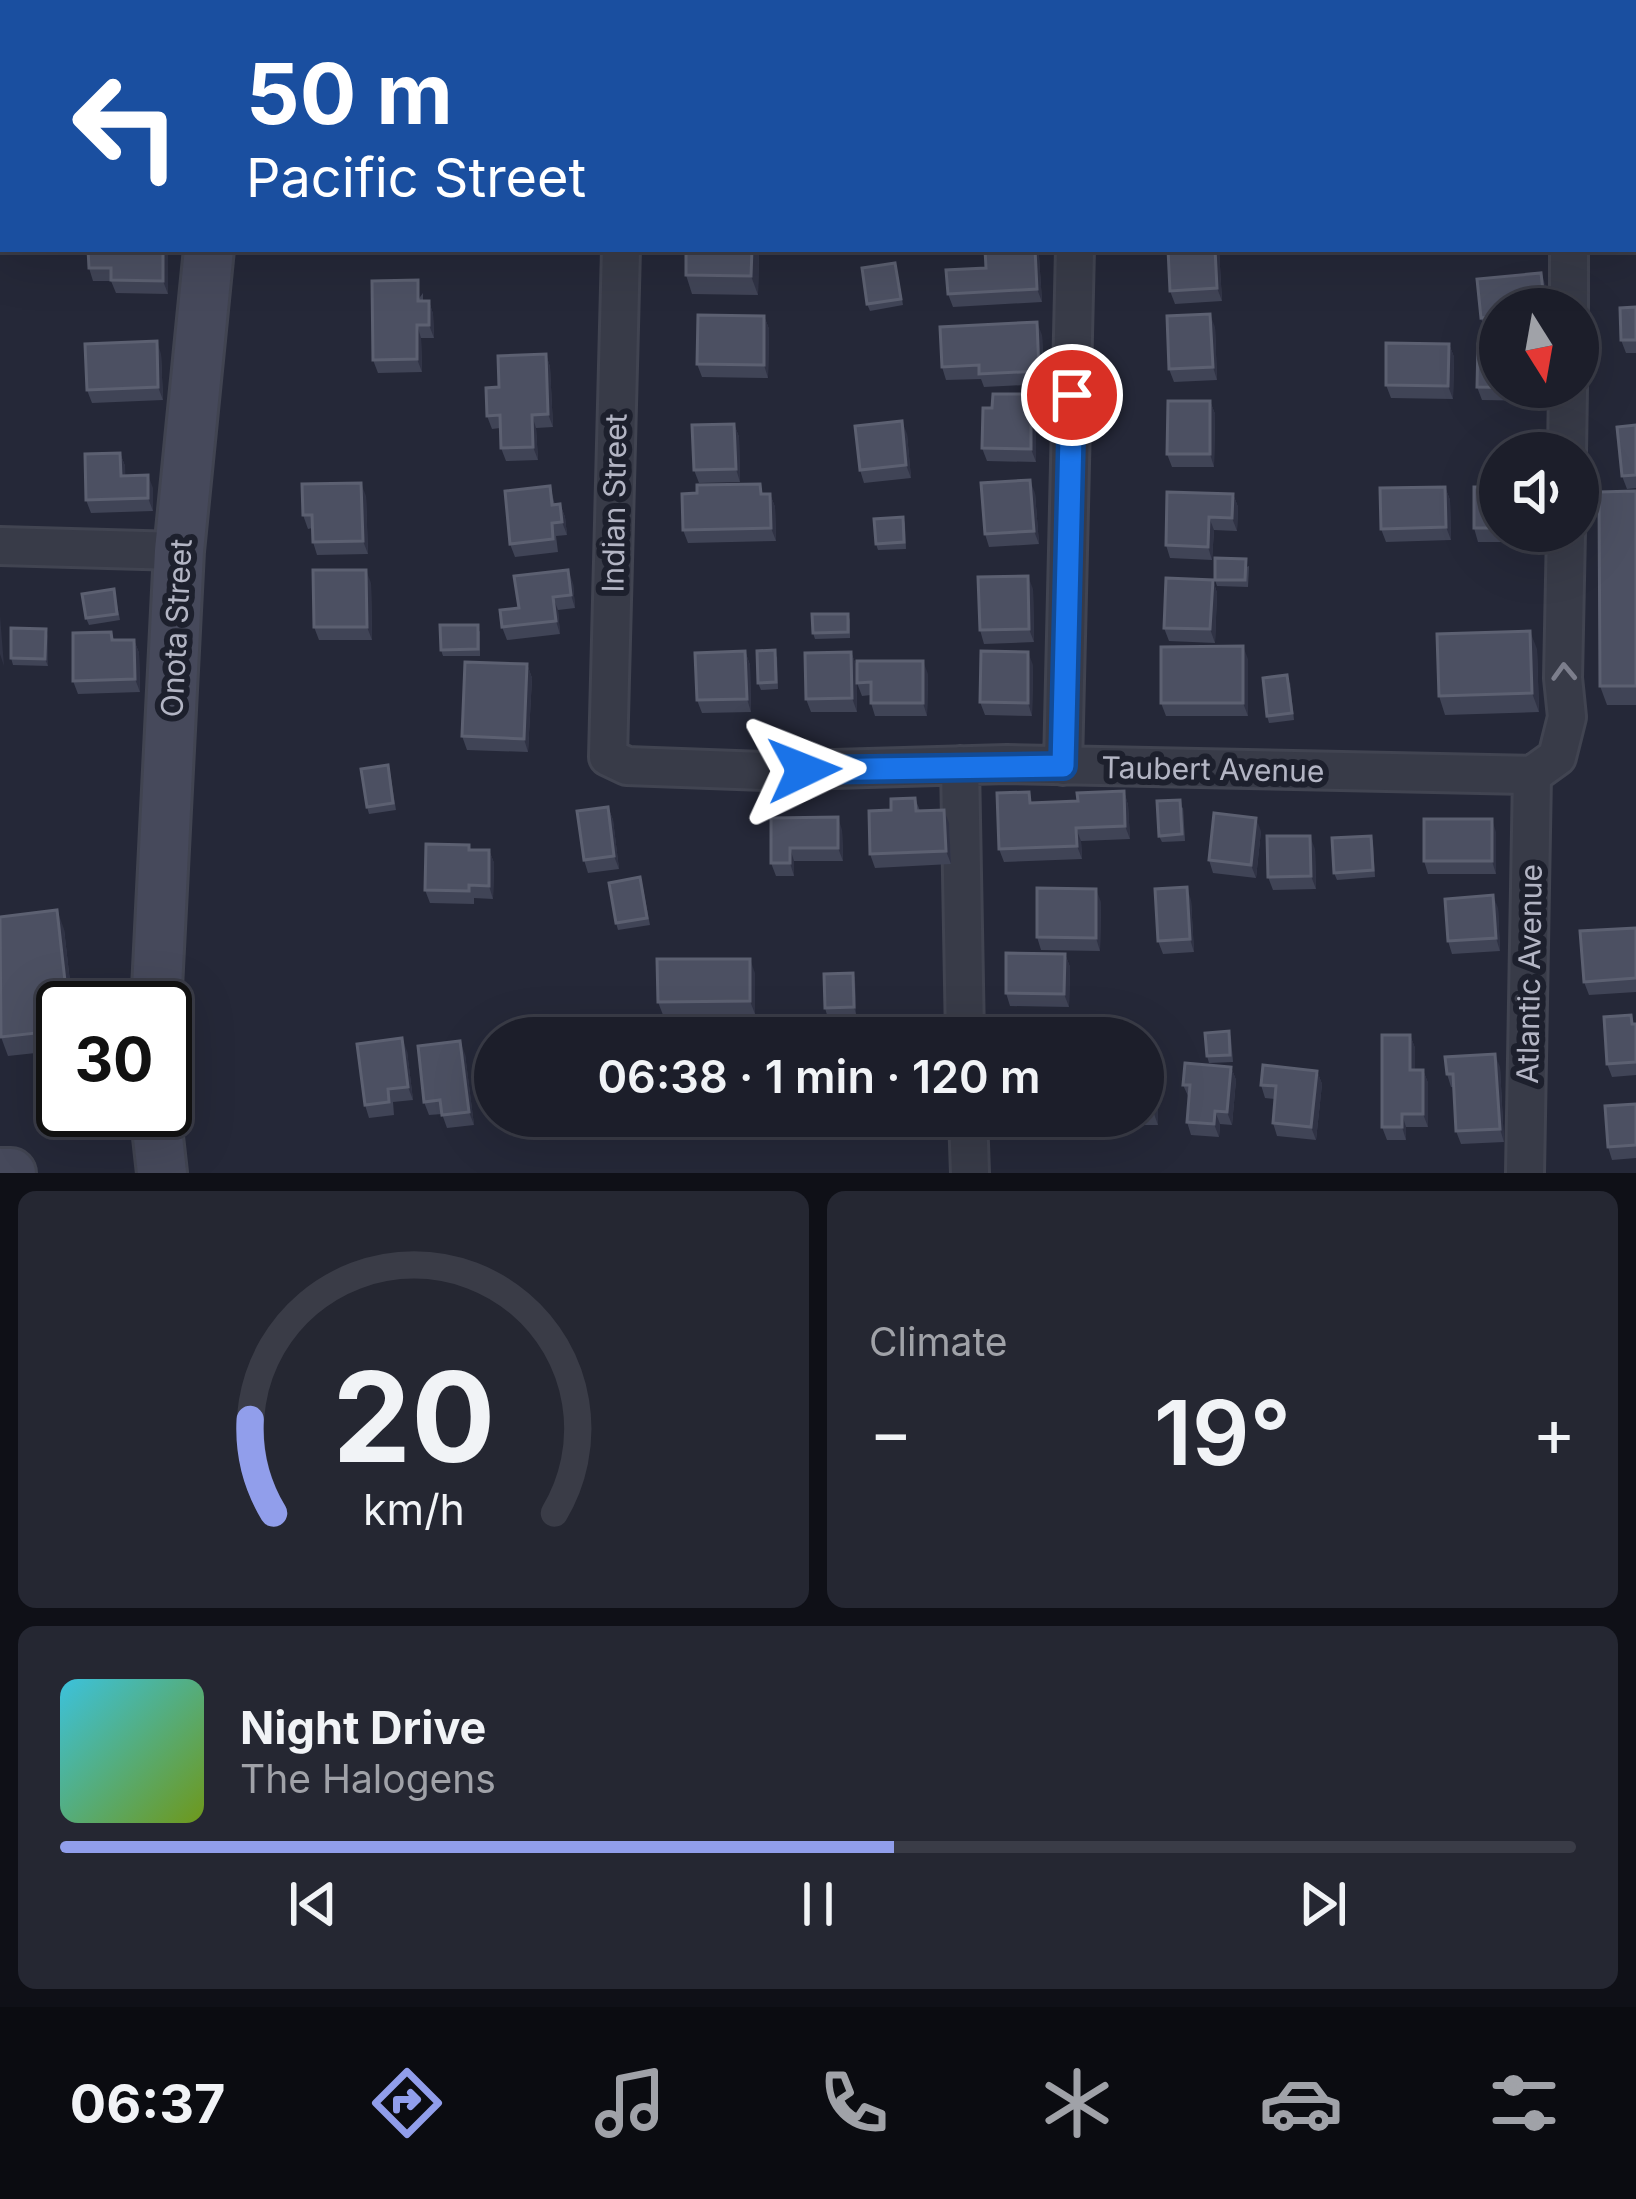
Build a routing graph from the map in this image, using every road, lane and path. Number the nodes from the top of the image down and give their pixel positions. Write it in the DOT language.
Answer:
graph roads {
  1 [pos="209,252"];
  2 [pos="621,252"];
  3 [pos="1075,252"];
  4 [pos="1569,252"];
  5 [pos="1569,288"];
  6 [pos="0,546"];
  7 [pos="179,550"];
  8 [pos="1566,552"];
  9 [pos="608,758"];
  10 [pos="960,765"];
  11 [pos="1063,766"];
  12 [pos="1532,775"];
  13 [pos="157,981"];
  14 [pos="965,1017"];
  15 [pos="157,1137"];
  16 [pos="969,1137"];
  17 [pos="0,1172"];
  18 [pos="11,1173"];
  19 [pos="162,1173"];
  20 [pos="970,1173"];
  21 [pos="1525,1173"];
  1 -- 7 [label="street, Onota Street"];
  2 -- 9 [label="street, Indian Street"];
  3 -- 11 [label="street"];
  4 -- 5 [label="street"];
  6 -- 7 [label="street"];
  7 -- 13 [label="street, Onota Street"];
  12 -- 8 [label="street, one-way"];
  9 -- 10 [label="street, Taubert Avenue"];
  10 -- 11 [label="street, Taubert Avenue"];
  10 -- 14 [label="street"];
  11 -- 12 [label="street, Taubert Avenue"];
  12 -- 21 [label="street, Atlantic Avenue"];
  15 -- 19 [label="street"];
  16 -- 20 [label="street"];
  17 -- 18 [label="street"];
}
